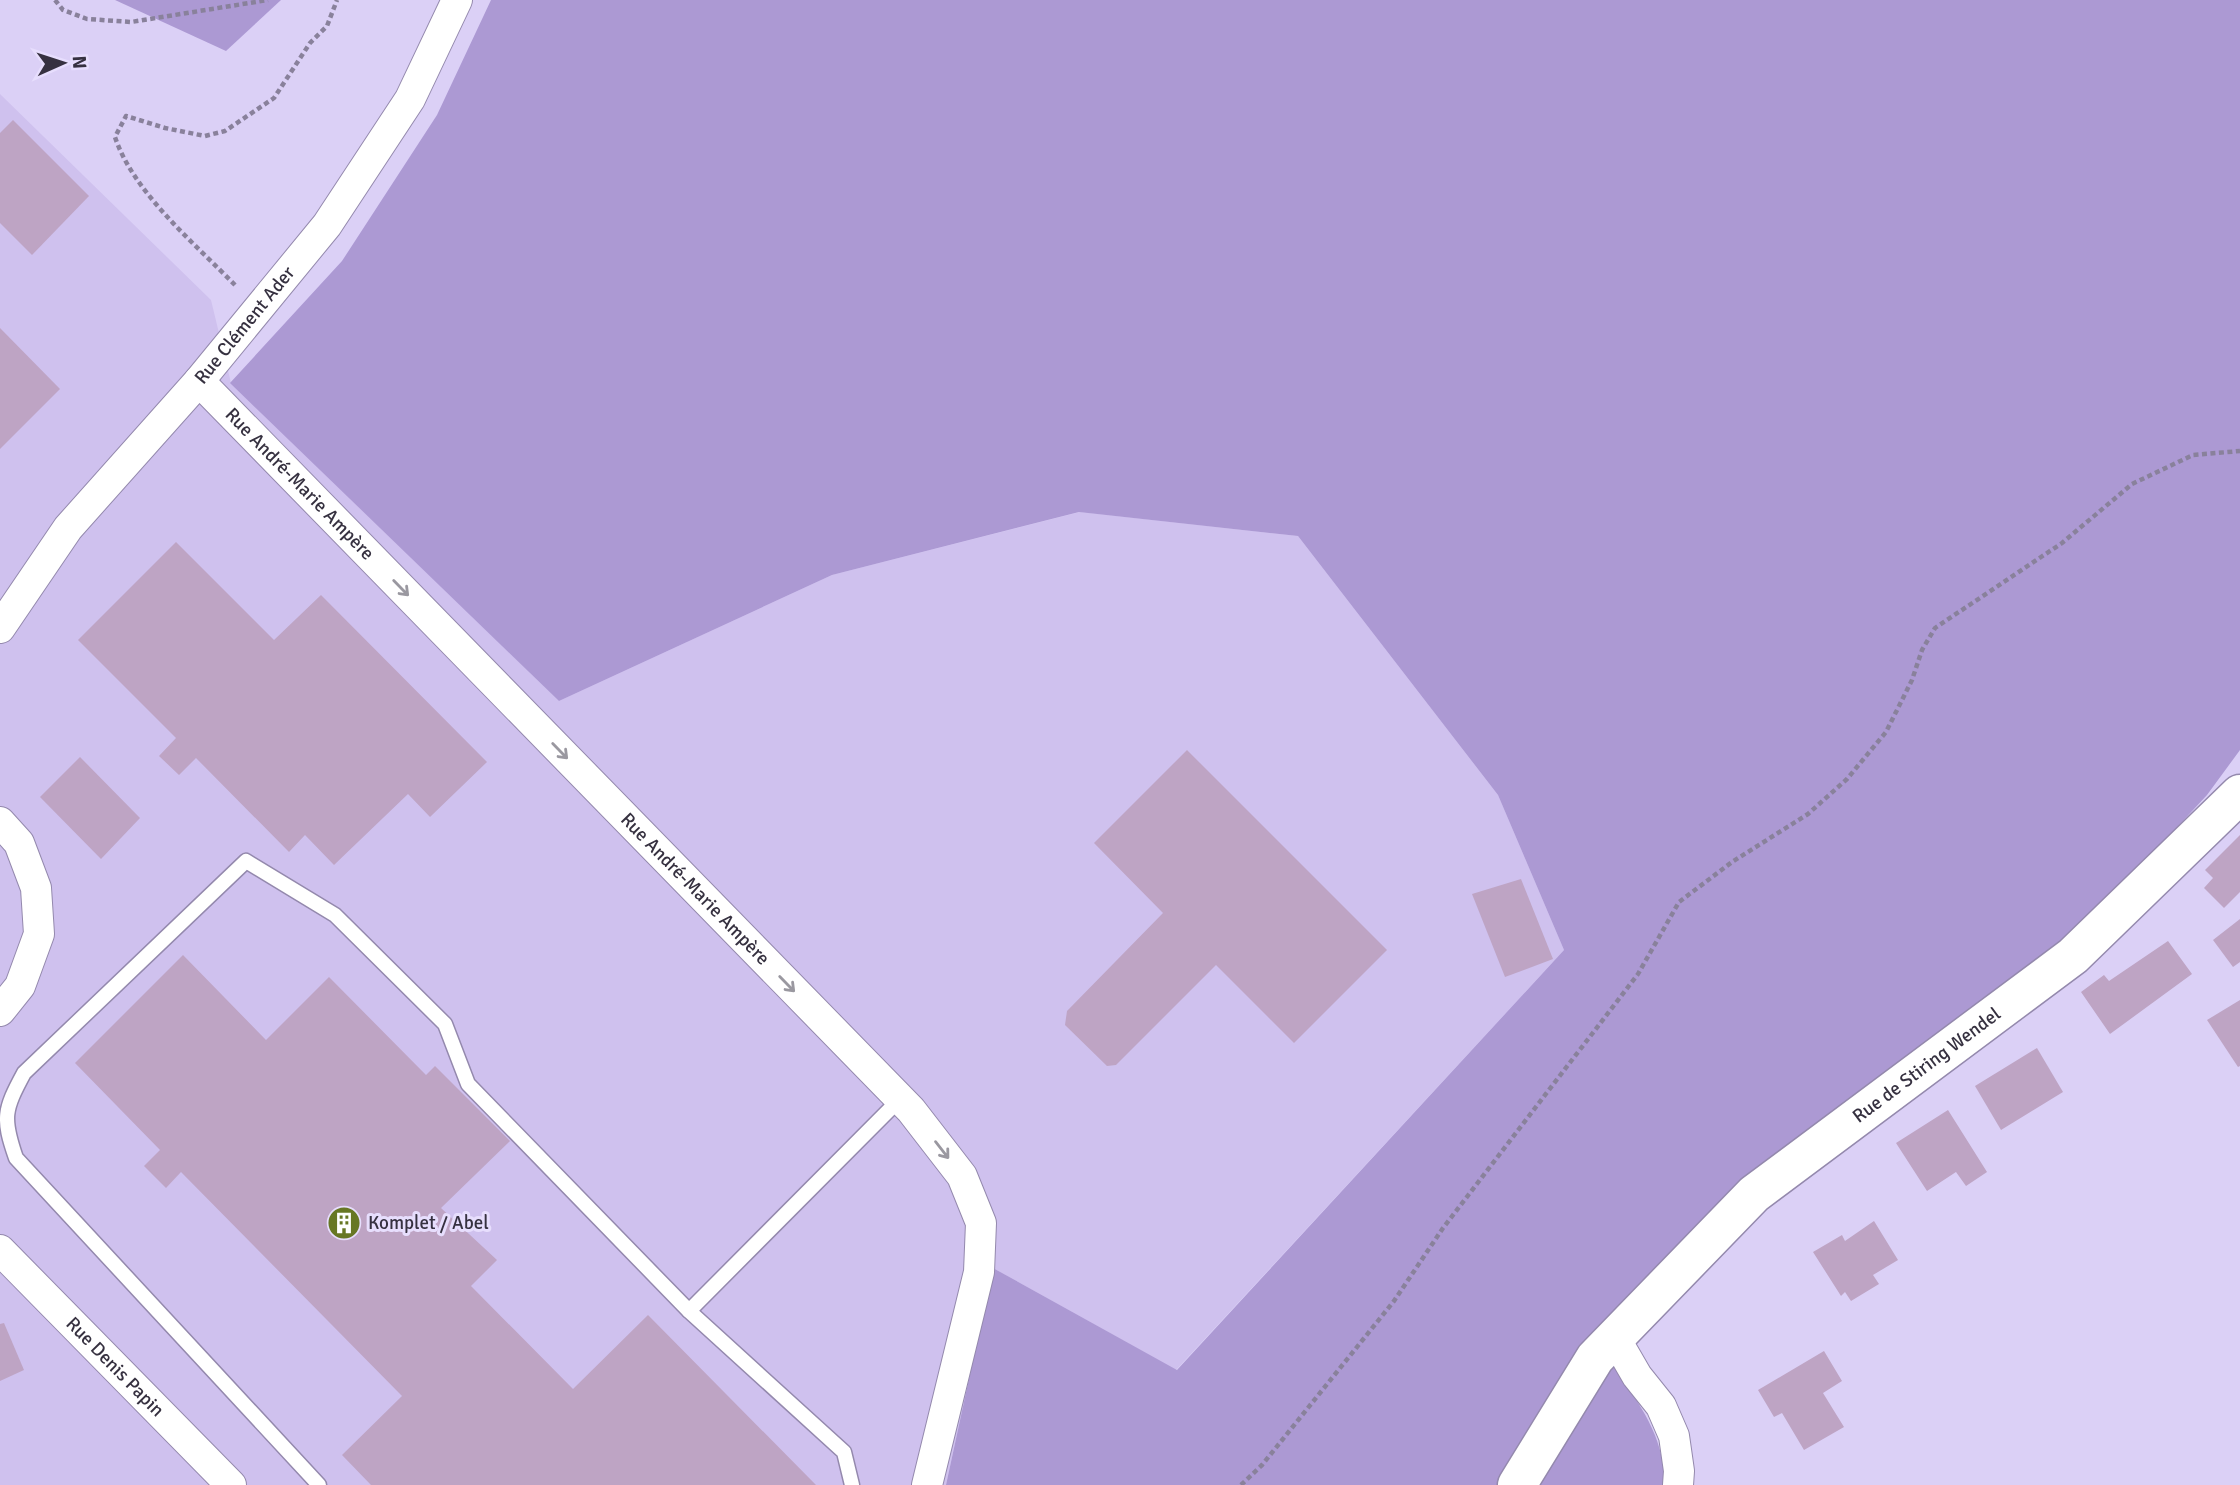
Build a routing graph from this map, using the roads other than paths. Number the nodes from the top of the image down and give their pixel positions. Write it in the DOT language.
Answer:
graph roads {
  1 [pos="457,0"];
  2 [pos="199,381"];
  3 [pos="0,628"];
  4 [pos="2240,794"];
  5 [pos="0,822"];
  6 [pos="0,1011"];
  7 [pos="900,1099"];
  8 [pos="0,1250"];
  9 [pos="689,1311"];
  10 [pos="1615,1338"];
  11 [pos="231,1485"];
  12 [pos="319,1485"];
  13 [pos="852,1485"];
  14 [pos="927,1485"];
  15 [pos="1517,1485"];
  16 [pos="1678,1485"];
  1 -- 2 [label="street, Rue Clément Ader"];
  2 -- 3 [label="street, Rue Clément Ader"];
  2 -- 7 [label="street, Rue André-Marie Ampère, one-way"];
  4 -- 10 [label="main road, Rue de Stiring Wendel"];
  5 -- 6 [label="street"];
  7 -- 9 [label="lane"];
  7 -- 14 [label="street, Rue André-Marie Ampère, one-way"];
  8 -- 11 [label="street, Rue Denis Papin"];
  9 -- 12 [label="lane"];
  9 -- 13 [label="lane"];
  10 -- 15 [label="main road, Rue de Stiring Wendel"];
  10 -- 16 [label="street"];
}
